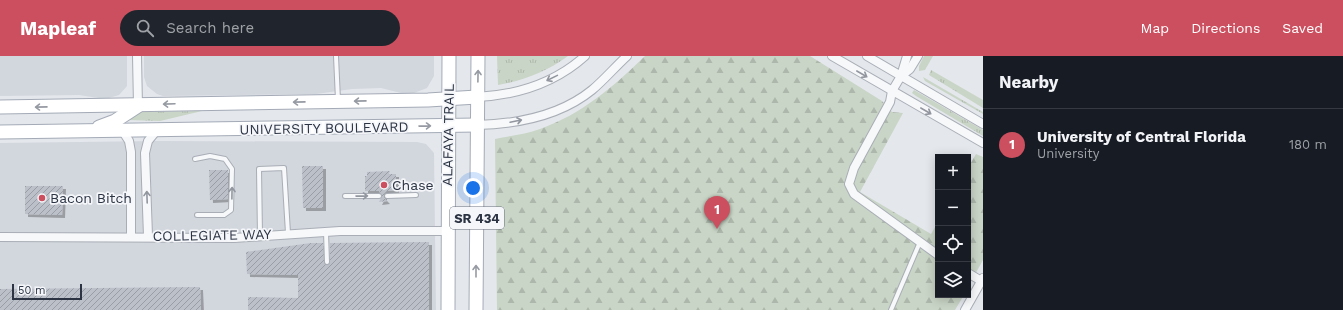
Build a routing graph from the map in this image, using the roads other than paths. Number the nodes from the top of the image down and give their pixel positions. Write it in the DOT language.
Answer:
graph roads {
  1 [pos="138,56"];
  2 [pos="336,56"];
  3 [pos="449,56"];
  4 [pos="478,56"];
  5 [pos="585,56"];
  6 [pos="627,56"];
  7 [pos="832,56"];
  8 [pos="867,56"];
  9 [pos="907,56"];
  10 [pos="918,56"];
  11 [pos="901,76"];
  12 [pos="892,91"];
  13 [pos="477,97"];
  14 [pos="449,98"];
  15 [pos="338,101"];
  16 [pos="138,106"];
  17 [pos="0,107"];
  18 [pos="983,124"];
  19 [pos="477,125"];
  20 [pos="448,126"];
  21 [pos="90,130"];
  22 [pos="122,130"];
  23 [pos="157,130"];
  24 [pos="0,132"];
  25 [pos="983,143"];
  26 [pos="195,160"];
  27 [pos="416,195"];
  28 [pos="345,196"];
  29 [pos="379,196"];
  30 [pos="387,196"];
  31 [pos="197,215"];
  32 [pos="326,231"];
  33 [pos="448,231"];
  34 [pos="288,233"];
  35 [pos="148,236"];
  36 [pos="260,236"];
  37 [pos="0,237"];
  38 [pos="132,237"];
  39 [pos="920,241"];
  40 [pos="935,253"];
  41 [pos="327,262"];
  42 [pos="971,274"];
  43 [pos="982,280"];
  44 [pos="448,310"];
  45 [pos="476,310"];
  46 [pos="891,310"];
  47 [pos="965,310"];
  1 -- 16 [label="street"];
  2 -- 15 [label="lane"];
  3 -- 14 [label="main road, ALAFAYA TRAIL / SR 434"];
  13 -- 4 [label="main road, ALAFAYA TRAIL / SR 434, one-way"];
  5 -- 13 [label="street, UNIVERSITY BOULEVARD, one-way"];
  19 -- 6 [label="street, UNIVERSITY BOULEVARD, one-way"];
  7 -- 12 [label="street, one-way"];
  8 -- 11 [label="street"];
  9 -- 11 [label="street"];
  10 -- 11 [label="street"];
  11 -- 12 [label="street"];
  11 -- 18 [label="street"];
  12 -- 25 [label="street, one-way"];
  12 -- 39 [label="street"];
  13 -- 14 [label="main road, UNIVERSITY BOULEVARD"];
  13 -- 19 [label="main road, ALAFAYA TRAIL / SR 434"];
  14 -- 15 [label="main road, UNIVERSITY BOULEVARD, one-way"];
  14 -- 20 [label="main road, ALAFAYA TRAIL / SR 434"];
  15 -- 16 [label="main road, UNIVERSITY BOULEVARD, one-way"];
  16 -- 17 [label="main road, UNIVERSITY BOULEVARD, one-way"];
  16 -- 21 [label="main road"];
  19 -- 20 [label="main road, UNIVERSITY BOULEVARD"];
  45 -- 19 [label="main road, ALAFAYA TRAIL / SR 434, one-way"];
  23 -- 20 [label="main road, UNIVERSITY BOULEVARD, one-way"];
  20 -- 33 [label="main road, ALAFAYA TRAIL / SR 434"];
  21 -- 22 [label="main road, UNIVERSITY BOULEVARD"];
  21 -- 24 [label="main road, UNIVERSITY BOULEVARD"];
  22 -- 23 [label="main road, UNIVERSITY BOULEVARD"];
  22 -- 38 [label="street"];
  35 -- 23 [label="street, one-way"];
  31 -- 26 [label="lane, one-way"];
  27 -- 30 [label="lane"];
  28 -- 29 [label="lane, one-way"];
  32 -- 33 [label="street, COLLEGIATE WAY"];
  32 -- 34 [label="street, COLLEGIATE WAY"];
  32 -- 41 [label="lane"];
  33 -- 44 [label="main road, ALAFAYA TRAIL / SR 434"];
  34 -- 36 [label="street, COLLEGIATE WAY"];
  34 -- 36 [label="lane"];
  35 -- 36 [label="street, COLLEGIATE WAY"];
  35 -- 38 [label="street, COLLEGIATE WAY"];
  37 -- 38 [label="street, COLLEGIATE WAY"];
  39 -- 40 [label="street"];
  39 -- 46 [label="lane"];
  42 -- 43 [label="street"];
  43 -- 47 [label="street"];
}
